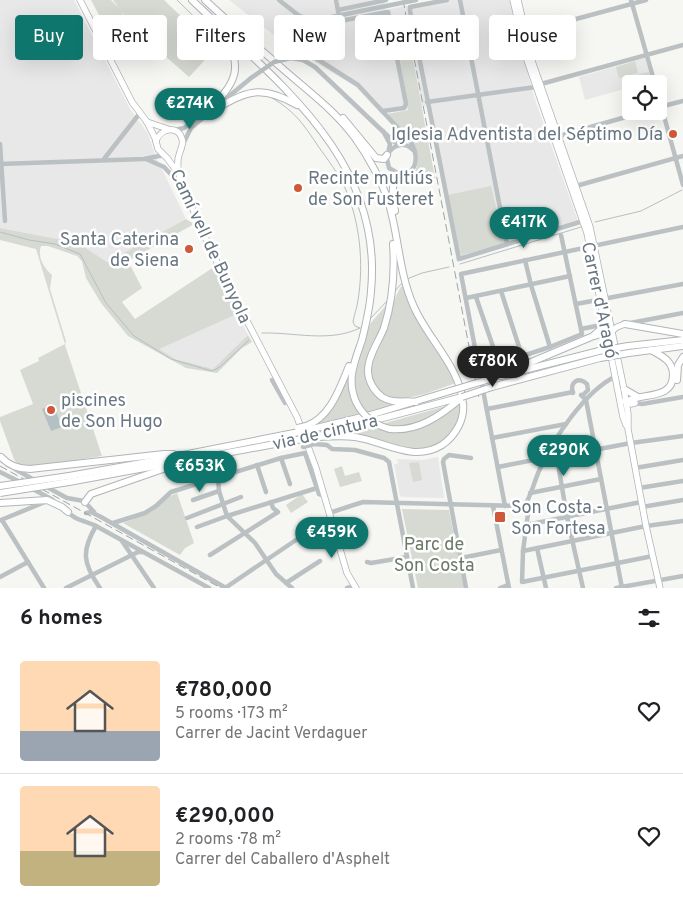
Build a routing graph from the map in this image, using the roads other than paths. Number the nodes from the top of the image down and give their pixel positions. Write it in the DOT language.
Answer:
graph roads {
  1 [pos="80,0"];
  2 [pos="192,0"];
  3 [pos="205,0"];
  4 [pos="279,0"];
  5 [pos="336,0"];
  6 [pos="386,0"];
  7 [pos="416,0"];
  8 [pos="447,0"];
  9 [pos="460,0"];
  10 [pos="513,0"];
  11 [pos="518,0"];
  12 [pos="646,0"];
  13 [pos="632,2"];
  14 [pos="338,13"];
  15 [pos="208,15"];
  16 [pos="298,15"];
  17 [pos="332,15"];
  18 [pos="516,15"];
  19 [pos="521,15"];
  20 [pos="576,18"];
  21 [pos="683,45"];
  22 [pos="647,55"];
  23 [pos="234,60"];
  24 [pos="254,60"];
  25 [pos="319,60"];
  26 [pos="528,60"];
  27 [pos="532,60"];
  28 [pos="653,75"];
  29 [pos="540,87"];
  30 [pos="479,95"];
  31 [pos="683,101"];
  32 [pos="427,102"];
  33 [pos="667,105"];
  34 [pos="304,109"];
  35 [pos="210,110"];
  36 [pos="382,111"];
  37 [pos="140,113"];
  38 [pos="335,114"];
  39 [pos="622,119"];
  40 [pos="664,120"];
  41 [pos="147,122"];
  42 [pos="170,130"];
  43 [pos="399,130"];
  44 [pos="384,131"];
  45 [pos="557,139"];
  46 [pos="156,141"];
  47 [pos="0,144"];
  48 [pos="401,145"];
  49 [pos="182,147"];
  50 [pos="388,153"];
  51 [pos="415,153"];
  52 [pos="164,155"];
  53 [pos="683,156"];
  54 [pos="676,158"];
  55 [pos="144,159"];
  56 [pos="104,160"];
  57 [pos="1,164"];
  58 [pos="179,174"];
  59 [pos="404,174"];
  60 [pos="378,179"];
  61 [pos="683,184"];
  62 [pos="573,185"];
  63 [pos="184,189"];
  64 [pos="5,221"];
  65 [pos="583,221"];
  66 [pos="683,227"];
  67 [pos="562,235"];
  68 [pos="396,242"];
  69 [pos="507,244"];
  70 [pos="592,246"];
  71 [pos="565,252"];
  72 [pos="525,260"];
  73 [pos="570,276"];
  74 [pos="683,284"];
  75 [pos="530,285"];
  76 [pos="501,291"];
  77 [pos="476,297"];
  78 [pos="466,298"];
  79 [pos="602,298"];
  80 [pos="576,304"];
  81 [pos="683,313"];
  82 [pos="609,316"];
  83 [pos="603,324"];
  84 [pos="625,324"];
  85 [pos="365,328"];
  86 [pos="582,332"];
  87 [pos="683,334"];
  88 [pos="611,335"];
  89 [pos="591,337"];
  90 [pos="683,340"];
  91 [pos="683,346"];
  92 [pos="550,347"];
  93 [pos="629,350"];
  94 [pos="651,350"];
  95 [pos="599,355"];
  96 [pos="522,356"];
  97 [pos="683,357"];
  98 [pos="500,364"];
  99 [pos="479,370"];
  100 [pos="616,376"];
  101 [pos="490,379"];
  102 [pos="272,380"];
  103 [pos="624,390"];
  104 [pos="573,392"];
  105 [pos="582,396"];
  106 [pos="683,397"];
  107 [pos="586,400"];
  108 [pos="416,402"];
  109 [pos="285,403"];
  110 [pos="449,403"];
  111 [pos="629,403"];
  112 [pos="487,409"];
  113 [pos="566,424"];
  114 [pos="307,428"];
  115 [pos="683,436"];
  116 [pos="492,438"];
  117 [pos="313,440"];
  118 [pos="554,440"];
  119 [pos="631,443"];
  120 [pos="595,449"];
  121 [pos="294,454"];
  122 [pos="179,455"];
  123 [pos="1,456"];
  124 [pos="557,457"];
  125 [pos="281,458"];
  126 [pos="471,458"];
  127 [pos="544,458"];
  128 [pos="683,460"];
  129 [pos="181,463"];
  130 [pos="257,465"];
  131 [pos="498,467"];
  132 [pos="635,468"];
  133 [pos="0,472"];
  134 [pos="218,478"];
  135 [pos="69,479"];
  136 [pos="601,479"];
  137 [pos="683,481"];
  138 [pos="290,484"];
  139 [pos="0,486"];
  140 [pos="562,487"];
  141 [pos="317,488"];
  142 [pos="639,488"];
  143 [pos="219,491"];
  144 [pos="266,492"];
  145 [pos="0,493"];
  146 [pos="530,493"];
  147 [pos="325,496"];
  148 [pos="241,497"];
  149 [pos="192,500"];
  150 [pos="683,500"];
  151 [pos="45,502"];
  152 [pos="271,502"];
  153 [pos="527,502"];
  154 [pos="0,503"];
  155 [pos="223,503"];
  156 [pos="397,503"];
  157 [pos="86,504"];
  158 [pos="451,504"];
  159 [pos="642,505"];
  160 [pos="493,506"];
  161 [pos="505,506"];
  162 [pos="607,508"];
  163 [pos="68,512"];
  164 [pos="86,514"];
  165 [pos="330,515"];
  166 [pos="227,516"];
  167 [pos="101,517"];
  168 [pos="568,517"];
  169 [pos="187,518"];
  170 [pos="77,519"];
  171 [pos="1,520"];
  172 [pos="683,521"];
  173 [pos="113,523"];
  174 [pos="526,524"];
  175 [pos="96,526"];
  176 [pos="646,526"];
  177 [pos="197,527"];
  178 [pos="245,533"];
  179 [pos="611,533"];
  180 [pos="119,538"];
  181 [pos="572,542"];
  182 [pos="537,548"];
  183 [pos="501,550"];
  184 [pos="523,551"];
  185 [pos="144,552"];
  186 [pos="210,555"];
  187 [pos="132,556"];
  188 [pos="653,556"];
  189 [pos="407,557"];
  190 [pos="461,558"];
  191 [pos="267,560"];
  192 [pos="320,561"];
  193 [pos="28,562"];
  194 [pos="366,562"];
  195 [pos="617,563"];
  196 [pos="579,571"];
  197 [pos="91,576"];
  198 [pos="683,576"];
  199 [pos="0,577"];
  200 [pos="544,578"];
  201 [pos="658,580"];
  202 [pos="286,583"];
  203 [pos="509,586"];
  204 [pos="152,587"];
  205 [pos="355,587"];
  206 [pos="44,588"];
  207 [pos="66,588"];
  208 [pos="100,588"];
  209 [pos="209,588"];
  210 [pos="225,588"];
  211 [pos="292,588"];
  212 [pos="347,588"];
  213 [pos="413,588"];
  214 [pos="466,588"];
  215 [pos="500,588"];
  216 [pos="546,588"];
  217 [pos="583,588"];
  218 [pos="620,588"];
  219 [pos="660,588"];
  1 -- 37 [label="main road"];
  2 -- 15 [label="highway"];
  3 -- 38 [label="highway"];
  4 -- 16 [label="street"];
  5 -- 14 [label="street"];
  6 -- 14 [label="street"];
  7 -- 14 [label="street, bridge"];
  8 -- 32 [label="street"];
  9 -- 30 [label="street"];
  10 -- 18 [label="main road"];
  11 -- 19 [label="main road, Carrer d'Aragó"];
  12 -- 13 [label="street"];
  13 -- 20 [label="street"];
  13 -- 22 [label="street"];
  14 -- 17 [label="street"];
  14 -- 36 [label="street"];
  21 -- 22 [label="street"];
  22 -- 28 [label="street"];
  22 -- 29 [label="street"];
  23 -- 35 [label="highway"];
  24 -- 34 [label="highway"];
  25 -- 36 [label="street"];
  26 -- 29 [label="main road"];
  27 -- 29 [label="main road, Carrer d'Aragó"];
  29 -- 30 [label="street"];
  29 -- 45 [label="main road, Carrer d'Aragó"];
  30 -- 32 [label="street"];
  30 -- 69 [label="street"];
  31 -- 33 [label="street"];
  32 -- 69 [label="street"];
  34 -- 35 [label="highway"];
  34 -- 85 [label="highway"];
  35 -- 42 [label="street"];
  35 -- 44 [label="street, bridge"];
  35 -- 49 [label="street"];
  36 -- 43 [label="street"];
  37 -- 41 [label="main road"];
  37 -- 56 [label="street"];
  38 -- 50 [label="highway"];
  38 -- 60 [label="highway"];
  39 -- 45 [label="street"];
  40 -- 54 [label="street"];
  41 -- 42 [label="main road"];
  41 -- 46 [label="main road"];
  42 -- 46 [label="main road"];
  42 -- 49 [label="main road"];
  43 -- 48 [label="street"];
  43 -- 51 [label="street"];
  44 -- 48 [label="street"];
  44 -- 50 [label="street"];
  45 -- 62 [label="main road, Carrer d'Aragó"];
  46 -- 52 [label="main road"];
  47 -- 57 [label="street"];
  48 -- 50 [label="street"];
  48 -- 51 [label="street"];
  49 -- 52 [label="main road"];
  49 -- 58 [label="main road"];
  50 -- 59 [label="street"];
  51 -- 59 [label="street"];
  52 -- 55 [label="street"];
  52 -- 58 [label="main road, Camí vell de Bunyola"];
  53 -- 54 [label="street"];
  54 -- 61 [label="street"];
  54 -- 62 [label="street"];
  55 -- 56 [label="street"];
  55 -- 63 [label="street"];
  56 -- 57 [label="street"];
  57 -- 64 [label="street"];
  58 -- 63 [label="main road, Camí vell de Bunyola"];
  59 -- 68 [label="highway"];
  60 -- 68 [label="highway"];
  60 -- 108 [label="highway"];
  62 -- 65 [label="main road, Carrer d'Aragó"];
  62 -- 70 [label="main road, Carrer d'Aragó"];
  63 -- 147 [label="main road, Camí vell de Bunyola"];
  65 -- 69 [label="street"];
  65 -- 70 [label="main road, Carrer d'Aragó"];
  66 -- 70 [label="street"];
  67 -- 71 [label="street"];
  68 -- 117 [label="highway"];
  70 -- 71 [label="street"];
  70 -- 79 [label="main road, Carrer d'Aragó"];
  71 -- 72 [label="street"];
  71 -- 73 [label="street"];
  72 -- 75 [label="street"];
  72 -- 78 [label="street"];
  73 -- 75 [label="street"];
  73 -- 80 [label="street"];
  74 -- 79 [label="street"];
  75 -- 76 [label="street"];
  75 -- 92 [label="street"];
  76 -- 77 [label="street"];
  76 -- 96 [label="street"];
  77 -- 78 [label="street"];
  77 -- 98 [label="street"];
  78 -- 99 [label="street"];
  79 -- 80 [label="street"];
  79 -- 82 [label="main road, Carrer d'Aragó"];
  79 -- 83 [label="main road, Carrer d'Aragó"];
  80 -- 86 [label="street"];
  81 -- 84 [label="street"];
  82 -- 84 [label="main road"];
  82 -- 88 [label="main road, Carrer d'Aragó"];
  83 -- 86 [label="street"];
  83 -- 88 [label="main road, Carrer d'Aragó"];
  83 -- 89 [label="highway"];
  84 -- 87 [label="highway"];
  84 -- 88 [label="main road"];
  85 -- 110 [label="highway, bridge"];
  85 -- 114 [label="highway"];
  86 -- 92 [label="street"];
  88 -- 89 [label="highway"];
  88 -- 100 [label="main road, Carrer d'Aragó"];
  88 -- 103 [label="main road, Carrer d'Aragó"];
  89 -- 101 [label="highway"];
  90 -- 93 [label="highway"];
  91 -- 94 [label="highway"];
  92 -- 96 [label="street"];
  93 -- 94 [label="highway"];
  93 -- 95 [label="highway, bridge"];
  94 -- 111 [label="highway"];
  95 -- 101 [label="highway"];
  95 -- 110 [label="highway, via de cintura, bridge"];
  96 -- 98 [label="street"];
  97 -- 111 [label="highway"];
  98 -- 99 [label="street"];
  99 -- 112 [label="street"];
  100 -- 107 [label="street"];
  100 -- 111 [label="main road, Carrer d'Aragó"];
  101 -- 108 [label="highway, via de cintura, bridge"];
  102 -- 109 [label="street"];
  103 -- 111 [label="highway"];
  103 -- 111 [label="main road, Carrer d'Aragó"];
  104 -- 105 [label="street"];
  104 -- 105 [label="street"];
  104 -- 112 [label="street"];
  105 -- 107 [label="street"];
  106 -- 111 [label="street"];
  107 -- 113 [label="street"];
  107 -- 120 [label="street"];
  108 -- 114 [label="highway, via de cintura"];
  110 -- 117 [label="highway, via de cintura"];
  111 -- 119 [label="main road, Carrer d'Aragó"];
  112 -- 116 [label="street"];
  113 -- 116 [label="street"];
  113 -- 118 [label="street"];
  114 -- 122 [label="highway, via de cintura, bridge"];
  115 -- 119 [label="street"];
  116 -- 131 [label="street"];
  117 -- 121 [label="street, bridge"];
  117 -- 129 [label="highway, via de cintura, bridge"];
  117 -- 156 [label="street"];
  118 -- 124 [label="street"];
  118 -- 127 [label="street"];
  119 -- 120 [label="street"];
  119 -- 132 [label="main road, Carrer d'Aragó"];
  120 -- 124 [label="street"];
  120 -- 136 [label="street"];
  121 -- 125 [label="street"];
  121 -- 141 [label="street"];
  122 -- 123 [label="highway"];
  122 -- 135 [label="highway"];
  123 -- 157 [label="street"];
  124 -- 140 [label="street"];
  125 -- 130 [label="street"];
  125 -- 138 [label="street"];
  126 -- 158 [label="street"];
  127 -- 131 [label="street"];
  127 -- 146 [label="street"];
  128 -- 132 [label="street"];
  129 -- 135 [label="highway"];
  129 -- 157 [label="highway"];
  130 -- 134 [label="street"];
  130 -- 144 [label="street"];
  131 -- 161 [label="street"];
  132 -- 142 [label="main road, Carrer d'Aragó"];
  133 -- 163 [label="street"];
  134 -- 143 [label="street"];
  134 -- 173 [label="street"];
  135 -- 139 [label="highway, bridge"];
  135 -- 145 [label="highway, bridge"];
  136 -- 140 [label="street"];
  136 -- 162 [label="street"];
  137 -- 142 [label="street"];
  140 -- 146 [label="street"];
  140 -- 168 [label="street"];
  141 -- 147 [label="street"];
  141 -- 152 [label="street"];
  142 -- 159 [label="main road, Carrer d'Aragó"];
  143 -- 149 [label="street"];
  143 -- 155 [label="street"];
  146 -- 153 [label="street"];
  147 -- 165 [label="main road, Camí vell de Bunyola"];
  148 -- 155 [label="street"];
  150 -- 159 [label="street"];
  151 -- 171 [label="street"];
  152 -- 166 [label="street"];
  152 -- 178 [label="street"];
  153 -- 161 [label="street"];
  153 -- 174 [label="street"];
  154 -- 163 [label="highway"];
  155 -- 166 [label="street"];
  155 -- 169 [label="street"];
  156 -- 158 [label="street"];
  156 -- 165 [label="street"];
  156 -- 189 [label="street"];
  157 -- 164 [label="street"];
  157 -- 167 [label="street"];
  158 -- 160 [label="street"];
  158 -- 190 [label="street"];
  159 -- 162 [label="street"];
  159 -- 176 [label="main road, Carrer d'Aragó"];
  160 -- 161 [label="street"];
  160 -- 183 [label="street"];
  162 -- 168 [label="street"];
  162 -- 179 [label="street"];
  163 -- 170 [label="street"];
  164 -- 167 [label="street"];
  164 -- 170 [label="street"];
  164 -- 175 [label="street"];
  165 -- 191 [label="street"];
  165 -- 205 [label="main road, Camí vell de Bunyola"];
  166 -- 177 [label="street"];
  166 -- 178 [label="street"];
  167 -- 173 [label="street"];
  168 -- 174 [label="street"];
  168 -- 181 [label="street"];
  170 -- 175 [label="street"];
  171 -- 193 [label="street"];
  172 -- 176 [label="street"];
  173 -- 210 [label="street"];
  174 -- 184 [label="street"];
  175 -- 180 [label="street"];
  175 -- 197 [label="street"];
  176 -- 179 [label="street"];
  176 -- 188 [label="main road, Carrer d'Aragó"];
  178 -- 186 [label="street"];
  178 -- 191 [label="street"];
  179 -- 181 [label="street"];
  179 -- 195 [label="street"];
  180 -- 185 [label="street"];
  180 -- 187 [label="street"];
  181 -- 182 [label="street"];
  181 -- 196 [label="street"];
  182 -- 184 [label="street"];
  182 -- 200 [label="street"];
  183 -- 190 [label="street"];
  183 -- 203 [label="street"];
  184 -- 200 [label="street"];
  185 -- 187 [label="street"];
  185 -- 209 [label="street"];
  187 -- 197 [label="street"];
  187 -- 204 [label="street"];
  188 -- 195 [label="street"];
  188 -- 201 [label="main road, Carrer d'Aragó"];
  189 -- 194 [label="street"];
  189 -- 213 [label="street"];
  190 -- 214 [label="street"];
  191 -- 202 [label="street"];
  191 -- 210 [label="street"];
  192 -- 202 [label="street"];
  193 -- 199 [label="street"];
  193 -- 206 [label="street"];
  195 -- 196 [label="street"];
  195 -- 218 [label="street"];
  196 -- 200 [label="street"];
  196 -- 217 [label="street"];
  197 -- 207 [label="street"];
  197 -- 208 [label="street"];
  198 -- 201 [label="street"];
  200 -- 216 [label="street"];
  201 -- 218 [label="street"];
  201 -- 219 [label="main road, Carrer d'Aragó"];
  202 -- 211 [label="street"];
  203 -- 215 [label="street"];
  205 -- 212 [label="street"];
}
